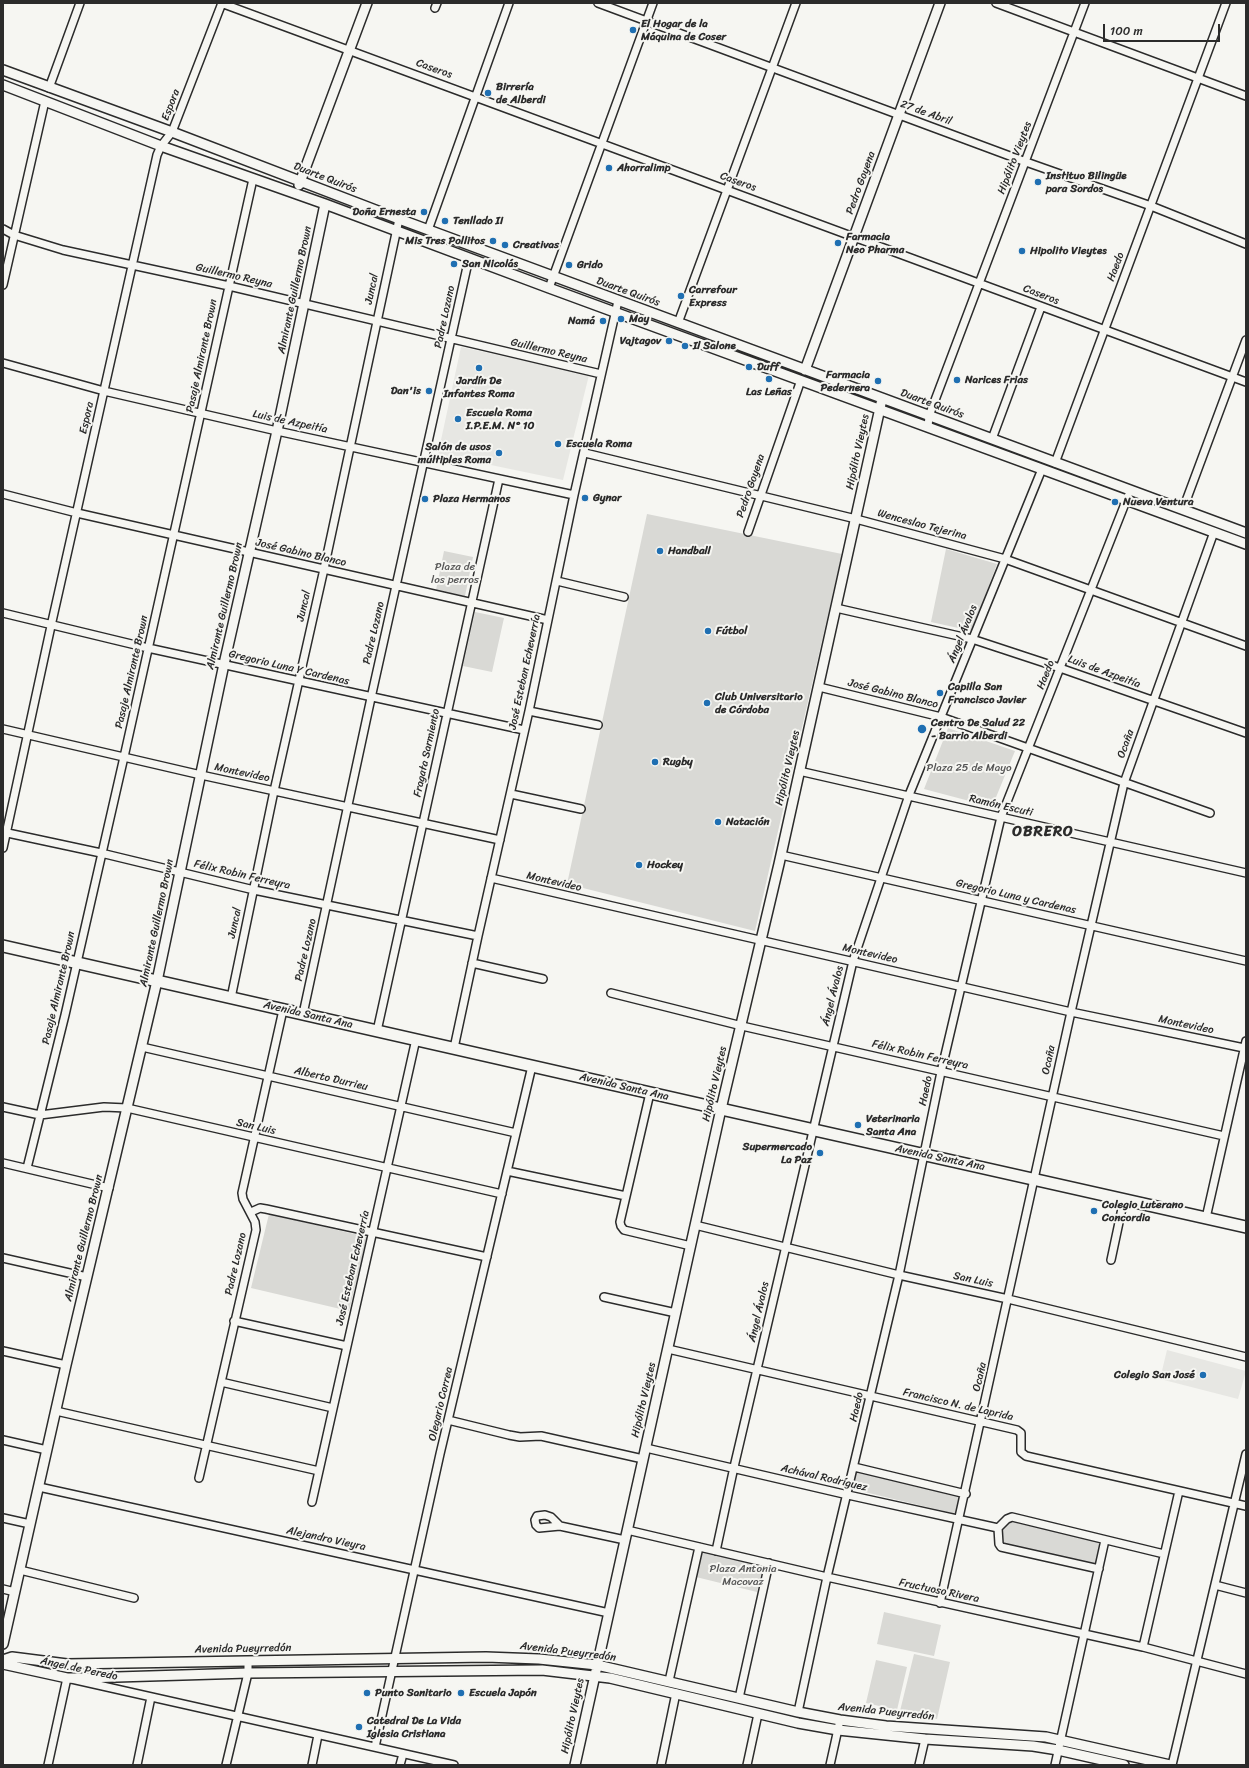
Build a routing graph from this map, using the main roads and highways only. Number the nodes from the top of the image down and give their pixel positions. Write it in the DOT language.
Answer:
graph roads {
  1 [pos="367,3"];
  2 [pos="940,3"];
  3 [pos="3,70"];
  4 [pos="3,85"];
  5 [pos="300,181"];
  6 [pos="295,194"];
  7 [pos="326,204"];
  8 [pos="805,370"];
  9 [pos="882,398"];
  10 [pos="879,409"];
  11 [pos="1246,533"];
  12 [pos="1246,544"];
  13 [pos="3,946"];
  14 [pos="157,981"];
  15 [pos="721,1110"];
  16 [pos="1246,1227"];
  17 [pos="3,1644"];
  18 [pos="3,1660"];
  19 [pos="3,1664"];
  20 [pos="597,1665"];
  21 [pos="595,1676"];
  22 [pos="68,1678"];
  23 [pos="575,1765"];
  24 [pos="1124,1765"];
  25 [pos="1171,1765"];
  1 -- 5 [label="main road"];
  2 -- 8 [label="main road, Pedro Goyena"];
  3 -- 5 [label="main road, Duarte Quirós"];
  4 -- 6 [label="main road, Duarte Quirós"];
  5 -- 6 [label="main road"];
  5 -- 8 [label="main road, Duarte Quirós"];
  6 -- 7 [label="main road, Duarte Quirós"];
  7 -- 10 [label="main road, Duarte Quirós"];
  7 -- 14 [label="main road, Almirante Guillermo Brown"];
  8 -- 9 [label="main road, Duarte Quirós"];
  9 -- 10 [label="main road, Hipólito Vieytes"];
  9 -- 11 [label="main road, Duarte Quirós"];
  10 -- 12 [label="main road, Duarte Quirós"];
  10 -- 15 [label="main road, Hipólito Vieytes"];
  13 -- 14 [label="main road, Avenida Santa Ana"];
  14 -- 15 [label="main road, Avenida Santa Ana"];
  14 -- 17 [label="main road, Almirante Guillermo Brown"];
  15 -- 16 [label="main road, Avenida Santa Ana"];
  15 -- 20 [label="main road, Hipólito Vieytes"];
  18 -- 20 [label="main road, Avenida Pueyrredón"];
  19 -- 22 [label="main road, Ángel de Peredo"];
  20 -- 21 [label="main road, Hipólito Vieytes"];
  20 -- 25 [label="main road, Avenida Pueyrredón"];
  21 -- 22 [label="main road, Avenida Pueyrredón"];
  21 -- 23 [label="main road, Hipólito Vieytes"];
  21 -- 24 [label="main road, Avenida Pueyrredón"];
}
